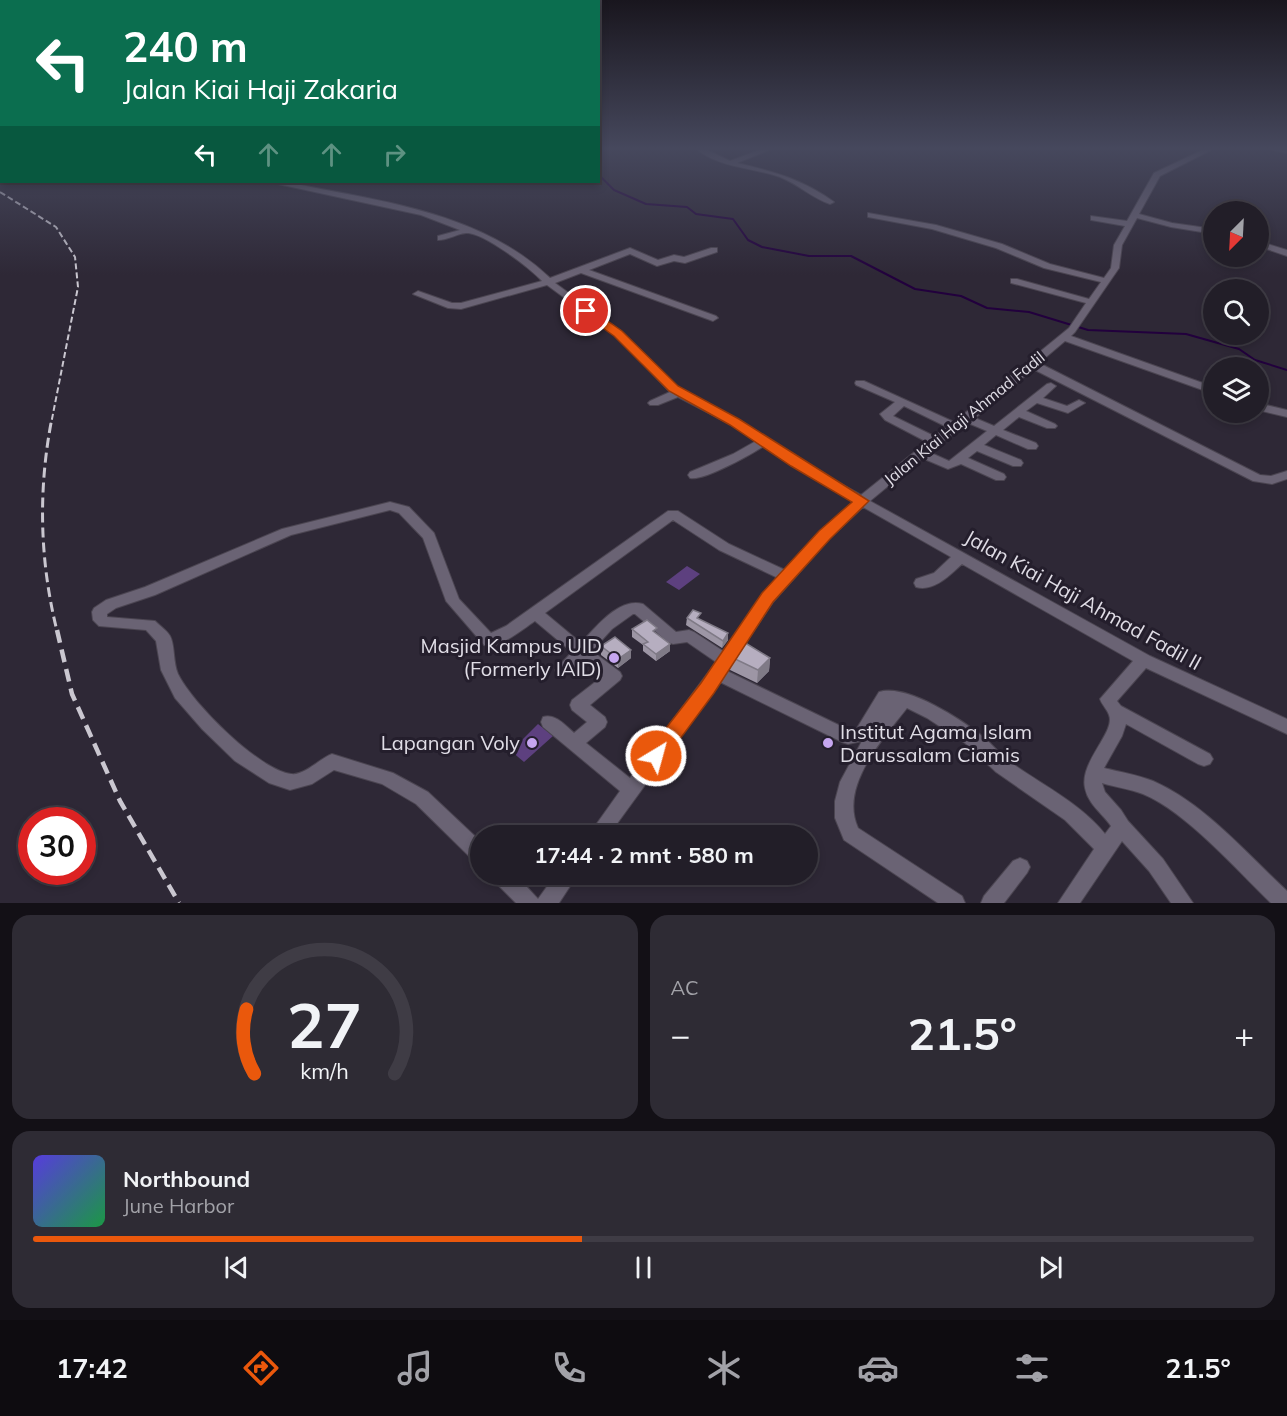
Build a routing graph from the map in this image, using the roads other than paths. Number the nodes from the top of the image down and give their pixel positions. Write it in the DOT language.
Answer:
graph roads {
  1 [pos="316,190"];
  2 [pos="810,190"];
  3 [pos="1148,190"];
  4 [pos="830,202"];
  5 [pos="871,215"];
  6 [pos="1134,215"];
  7 [pos="1094,218"];
  8 [pos="1130,224"];
  9 [pos="1203,229"];
  10 [pos="468,230"];
  11 [pos="441,238"];
  12 [pos="1269,247"];
  13 [pos="714,250"];
  14 [pos="1287,253"];
  15 [pos="582,270"];
  16 [pos="1014,281"];
  17 [pos="1107,281"];
  18 [pos="548,282"];
  19 [pos="418,294"];
  20 [pos="1091,302"];
  21 [pos="713,318"];
  22 [pos="1071,329"];
  23 [pos="1032,364"];
  24 [pos="860,383"];
  25 [pos="1051,386"];
  26 [pos="1203,386"];
  27 [pos="679,392"];
  28 [pos="1036,399"];
  29 [pos="903,401"];
  30 [pos="654,403"];
  31 [pos="1079,403"];
  32 [pos="1269,409"];
  33 [pos="1018,412"];
  34 [pos="1287,414"];
  35 [pos="960,422"];
  36 [pos="1051,426"];
  37 [pos="994,431"];
  38 [pos="935,441"];
  39 [pos="764,442"];
  40 [pos="976,446"];
  41 [pos="1032,446"];
  42 [pos="920,453"];
  43 [pos="960,459"];
  44 [pos="1017,463"];
  45 [pos="694,475"];
  46 [pos="1287,475"];
  47 [pos="1000,477"];
  48 [pos="862,501"];
  49 [pos="960,557"];
  50 [pos="787,577"];
  51 [pos="921,583"];
  52 [pos="534,612"];
  53 [pos="582,652"];
  54 [pos="1144,660"];
  55 [pos="722,667"];
  56 [pos="563,670"];
  57 [pos="904,699"];
  58 [pos="1117,711"];
  59 [pos="549,722"];
  60 [pos="1287,727"];
  61 [pos="574,743"];
  62 [pos="1204,759"];
  63 [pos="1098,774"];
  64 [pos="631,790"];
  65 [pos="605,825"];
  66 [pos="1122,827"];
  67 [pos="470,844"];
  68 [pos="1106,849"];
  69 [pos="1020,867"];
  70 [pos="512,885"];
  71 [pos="560,885"];
  72 [pos="530,903"];
  73 [pos="547,903"];
  74 [pos="955,903"];
  75 [pos="992,903"];
  76 [pos="1068,903"];
  77 [pos="1183,903"];
  78 [pos="1285,903"];
  1 -- 10 [label="street, Jalan Kiai Haji Ahmad Fadil II"];
  2 -- 4 [label="street"];
  3 -- 6 [label="street, Jalan Kiai Haji Ahmad Fadil"];
  5 -- 17 [label="street"];
  6 -- 8 [label="street, Jalan Kiai Haji Ahmad Fadil"];
  6 -- 9 [label="street"];
  7 -- 8 [label="street"];
  8 -- 17 [label="street, Jalan Kiai Haji Ahmad Fadil"];
  10 -- 11 [label="street"];
  10 -- 18 [label="street, Jalan Kiai Haji Ahmad Fadil II"];
  12 -- 14 [label="street"];
  13 -- 15 [label="street"];
  15 -- 18 [label="street"];
  15 -- 21 [label="street"];
  16 -- 20 [label="street"];
  17 -- 20 [label="street, Jalan Kiai Haji Ahmad Fadil"];
  18 -- 19 [label="street"];
  18 -- 27 [label="street, Jalan Kiai Haji Ahmad Fadil II"];
  20 -- 22 [label="street, Jalan Kiai Haji Ahmad Fadil"];
  22 -- 23 [label="street, Jalan Kiai Haji Ahmad Fadil"];
  22 -- 26 [label="street"];
  23 -- 35 [label="street, Jalan Kiai Haji Ahmad Fadil"];
  23 -- 46 [label="street"];
  24 -- 29 [label="street"];
  25 -- 28 [label="street"];
  27 -- 30 [label="street"];
  27 -- 39 [label="street, Jalan Kiai Haji Ahmad Fadil II"];
  28 -- 31 [label="street"];
  28 -- 33 [label="street"];
  29 -- 35 [label="street"];
  29 -- 38 [label="street"];
  32 -- 34 [label="street"];
  33 -- 36 [label="street"];
  33 -- 37 [label="street"];
  35 -- 37 [label="street"];
  35 -- 38 [label="street, Jalan Kiai Haji Ahmad Fadil"];
  37 -- 40 [label="street"];
  37 -- 41 [label="street"];
  38 -- 42 [label="street, Jalan Kiai Haji Ahmad Fadil"];
  39 -- 45 [label="street"];
  39 -- 48 [label="street, Jalan Kiai Haji Ahmad Fadil II"];
  40 -- 43 [label="street"];
  40 -- 44 [label="street"];
  42 -- 43 [label="street"];
  42 -- 48 [label="street, Jalan Kiai Haji Ahmad Fadil"];
  43 -- 47 [label="street"];
  48 -- 49 [label="street, Jalan Kiai Haji Ahmad Fadil II"];
  48 -- 50 [label="street, Jalan Kiai Haji Ahmad Fadil"];
  49 -- 51 [label="street"];
  49 -- 54 [label="street, Jalan Kiai Haji Ahmad Fadil II"];
  50 -- 52 [label="street"];
  50 -- 55 [label="street, Jalan Kiai Haji Ahmad Fadil"];
  52 -- 53 [label="street"];
  52 -- 67 [label="street"];
  53 -- 55 [label="street"];
  53 -- 56 [label="street"];
  53 -- 61 [label="street"];
  54 -- 58 [label="street"];
  54 -- 60 [label="street, Jalan Kiai Haji Ahmad Fadil II"];
  55 -- 57 [label="street"];
  55 -- 64 [label="street, Jalan Kiai Haji Ahmad Fadil"];
  57 -- 68 [label="street"];
  57 -- 74 [label="street"];
  58 -- 62 [label="street"];
  58 -- 63 [label="street"];
  59 -- 61 [label="street"];
  61 -- 64 [label="street"];
  63 -- 66 [label="street"];
  63 -- 78 [label="street"];
  64 -- 65 [label="street, Jalan Kiai Haji Ahmad Fadil"];
  66 -- 68 [label="street"];
  66 -- 77 [label="street"];
  68 -- 76 [label="street"];
  69 -- 75 [label="street"];
  70 -- 72 [label="street"];
  71 -- 73 [label="street"];
}
